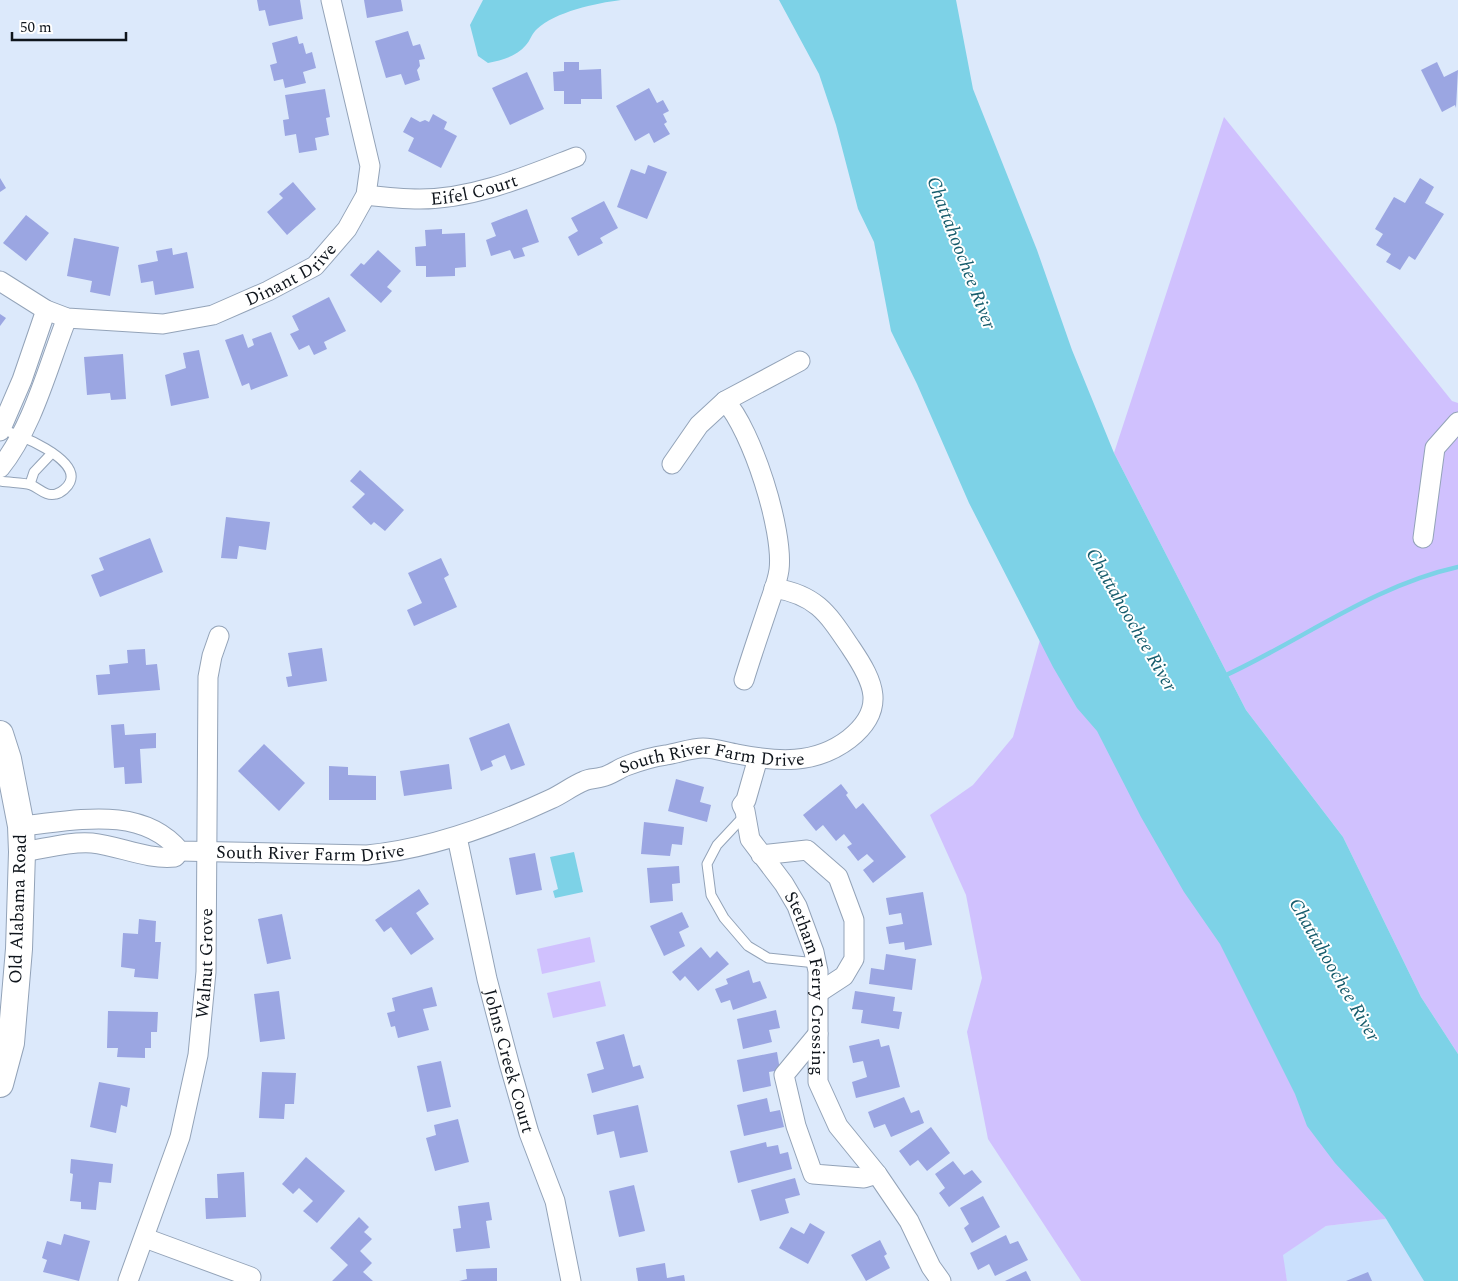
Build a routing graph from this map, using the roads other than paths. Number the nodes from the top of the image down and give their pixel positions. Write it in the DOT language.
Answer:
graph roads {
  1 [pos="331,0"];
  2 [pos="576,157"];
  3 [pos="366,195"];
  4 [pos="0,280"];
  5 [pos="46,310"];
  6 [pos="67,318"];
  7 [pos="800,361"];
  8 [pos="726,400"];
  9 [pos="1458,422"];
  10 [pos="0,430"];
  11 [pos="20,436"];
  12 [pos="52,453"];
  13 [pos="672,464"];
  14 [pos="0,468"];
  15 [pos="0,481"];
  16 [pos="30,484"];
  17 [pos="1423,538"];
  18 [pos="774,588"];
  19 [pos="219,636"];
  20 [pos="744,680"];
  21 [pos="0,734"];
  22 [pos="758,758"];
  23 [pos="745,815"];
  24 [pos="21,826"];
  25 [pos="457,837"];
  26 [pos="180,851"];
  27 [pos="22,852"];
  28 [pos="206,852"];
  29 [pos="761,855"];
  30 [pos="816,963"];
  31 [pos="818,993"];
  32 [pos="818,1034"];
  33 [pos="0,1084"];
  34 [pos="877,1174"];
  35 [pos="145,1238"];
  36 [pos="251,1277"];
  37 [pos="128,1281"];
  38 [pos="571,1281"];
  39 [pos="941,1281"];
  1 -- 3 [label="street, Dinant Drive"];
  2 -- 3 [label="street, Eifel Court"];
  3 -- 6 [label="street, Dinant Drive"];
  4 -- 5 [label="street, Dinant Drive"];
  5 -- 6 [label="street, Dinant Drive"];
  5 -- 10 [label="street"];
  6 -- 11 [label="street"];
  7 -- 8 [label="street"];
  8 -- 13 [label="street"];
  8 -- 18 [label="street"];
  9 -- 17 [label="street"];
  10 -- 11 [label="lane"];
  11 -- 12 [label="lane"];
  11 -- 14 [label="street"];
  12 -- 16 [label="lane"];
  12 -- 16 [label="lane"];
  15 -- 16 [label="lane"];
  18 -- 20 [label="street"];
  18 -- 22 [label="street, South River Farm Drive"];
  19 -- 28 [label="street, Walnut Grove"];
  21 -- 24 [label="main road, Old Alabama Road"];
  22 -- 23 [label="street, Stetham Ferry Crossing"];
  22 -- 25 [label="street, South River Farm Drive"];
  23 -- 29 [label="street, Stetham Ferry Crossing"];
  23 -- 30 [label="lane"];
  24 -- 26 [label="street"];
  24 -- 27 [label="main road, Old Alabama Road"];
  25 -- 28 [label="street, South River Farm Drive"];
  25 -- 38 [label="street, Johns Creek Court"];
  26 -- 27 [label="street, South River Farm Drive"];
  26 -- 28 [label="street, South River Farm Drive"];
  27 -- 33 [label="main road, Old Alabama Road"];
  28 -- 35 [label="street, Walnut Grove"];
  29 -- 30 [label="street, Stetham Ferry Crossing"];
  29 -- 31 [label="street"];
  30 -- 31 [label="street, Stetham Ferry Crossing"];
  31 -- 32 [label="street, Stetham Ferry Crossing"];
  32 -- 34 [label="street, Stetham Ferry Crossing"];
  32 -- 34 [label="street"];
  34 -- 39 [label="street, Stetham Ferry Crossing"];
  35 -- 36 [label="street"];
  35 -- 37 [label="street, Walnut Grove"];
}
